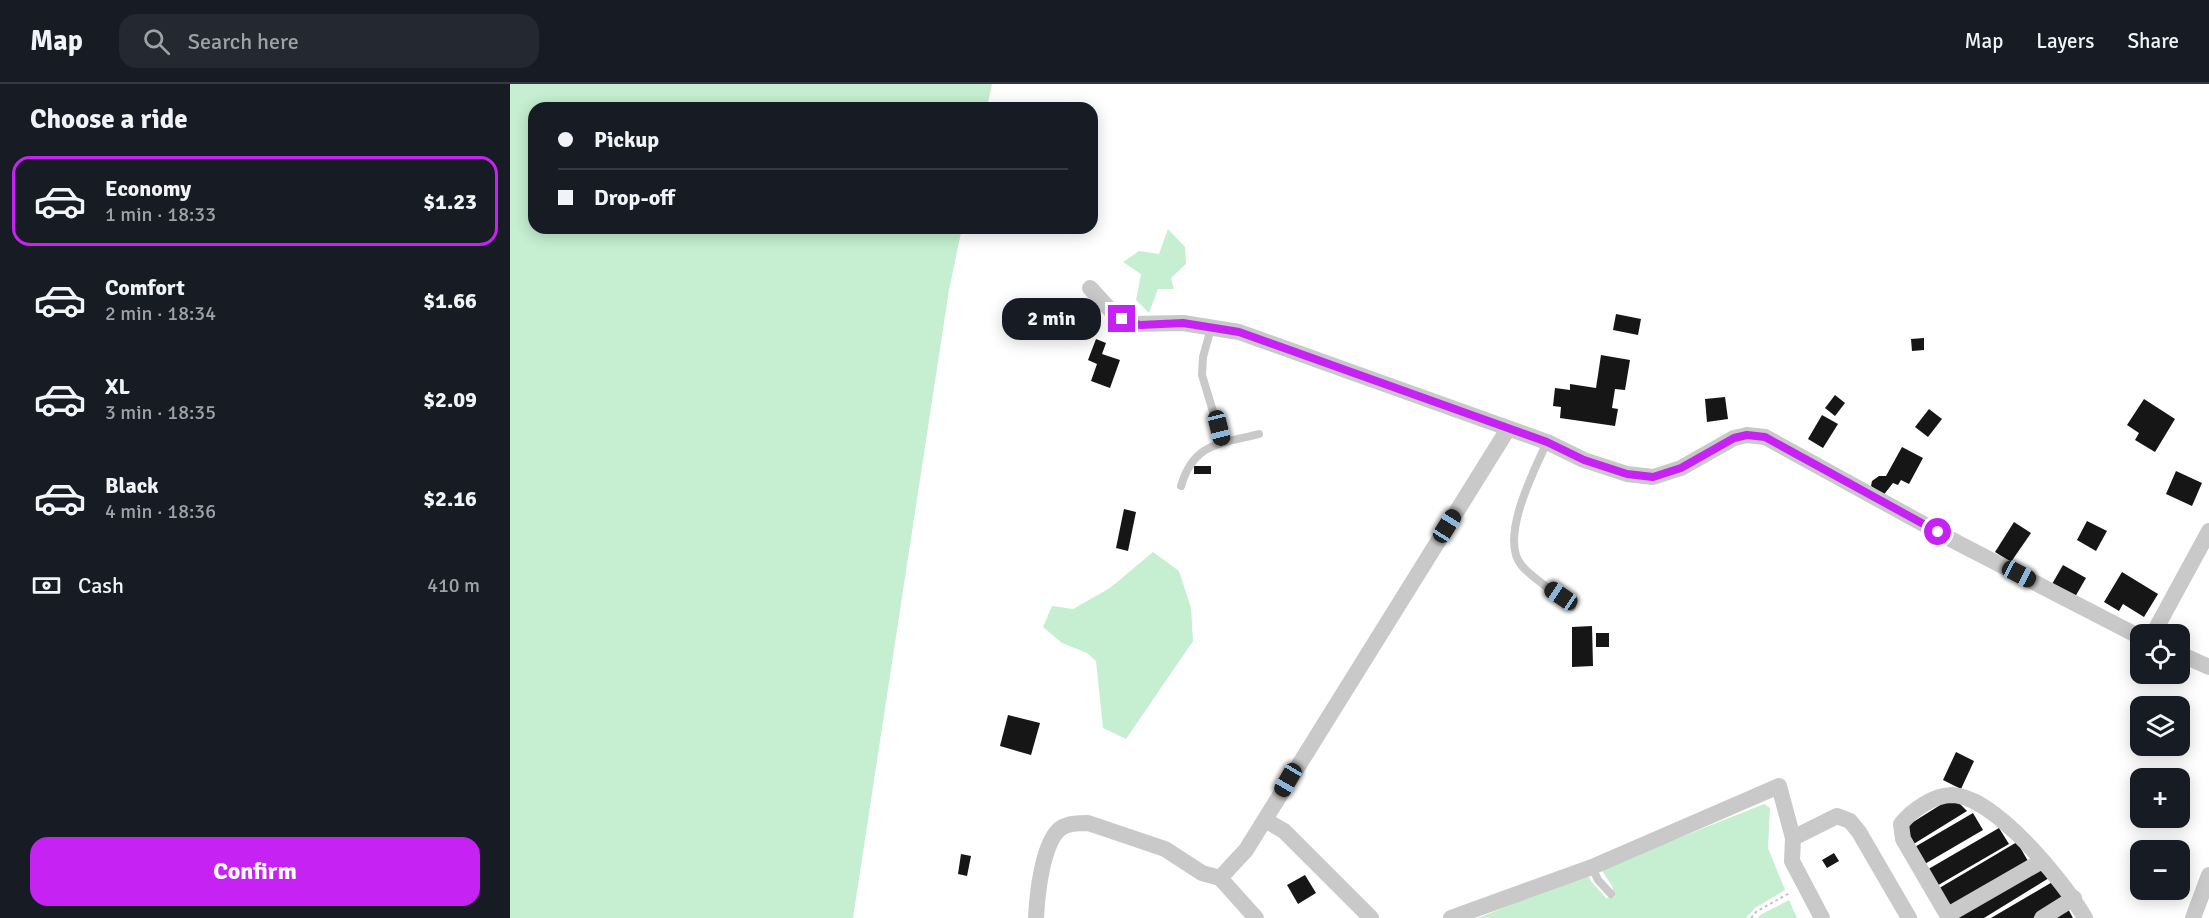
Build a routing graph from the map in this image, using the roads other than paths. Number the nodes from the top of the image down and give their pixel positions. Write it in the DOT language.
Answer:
graph roads {
  1 [pos="1090,288"];
  2 [pos="1211,328"];
  3 [pos="1508,429"];
  4 [pos="1259,434"];
  5 [pos="1222,441"];
  6 [pos="1547,442"];
  7 [pos="1181,486"];
  8 [pos="2209,531"];
  9 [pos="1572,607"];
  10 [pos="2158,624"];
  11 [pos="2130,632"];
  12 [pos="2190,658"];
  13 [pos="2209,667"];
  14 [pos="1265,820"];
  15 [pos="1793,838"];
  16 [pos="2042,861"];
  17 [pos="1592,867"];
  18 [pos="2209,875"];
  19 [pos="1220,878"];
  20 [pos="1611,894"];
  21 [pos="2074,898"];
  22 [pos="1948,917"];
  23 [pos="1036,918"];
  24 [pos="1256,918"];
  25 [pos="1371,918"];
  26 [pos="1451,918"];
  27 [pos="1821,918"];
  28 [pos="1909,918"];
  29 [pos="2042,918"];
  30 [pos="2085,918"];
  31 [pos="2193,918"];
  1 -- 2 [label="street"];
  2 -- 3 [label="street"];
  2 -- 5 [label="lane"];
  3 -- 6 [label="street"];
  3 -- 14 [label="street"];
  4 -- 5 [label="lane"];
  5 -- 7 [label="lane"];
  6 -- 9 [label="lane"];
  6 -- 11 [label="street"];
  8 -- 10 [label="street"];
  12 -- 13 [label="street"];
  14 -- 19 [label="street"];
  14 -- 25 [label="street"];
  15 -- 17 [label="street"];
  15 -- 27 [label="street"];
  15 -- 28 [label="street"];
  16 -- 21 [label="street"];
  16 -- 22 [label="street"];
  16 -- 22 [label="street"];
  17 -- 20 [label="lane"];
  17 -- 26 [label="street"];
  18 -- 31 [label="street"];
  19 -- 23 [label="street"];
  19 -- 24 [label="street"];
  21 -- 29 [label="street"];
  21 -- 30 [label="street"];
}
